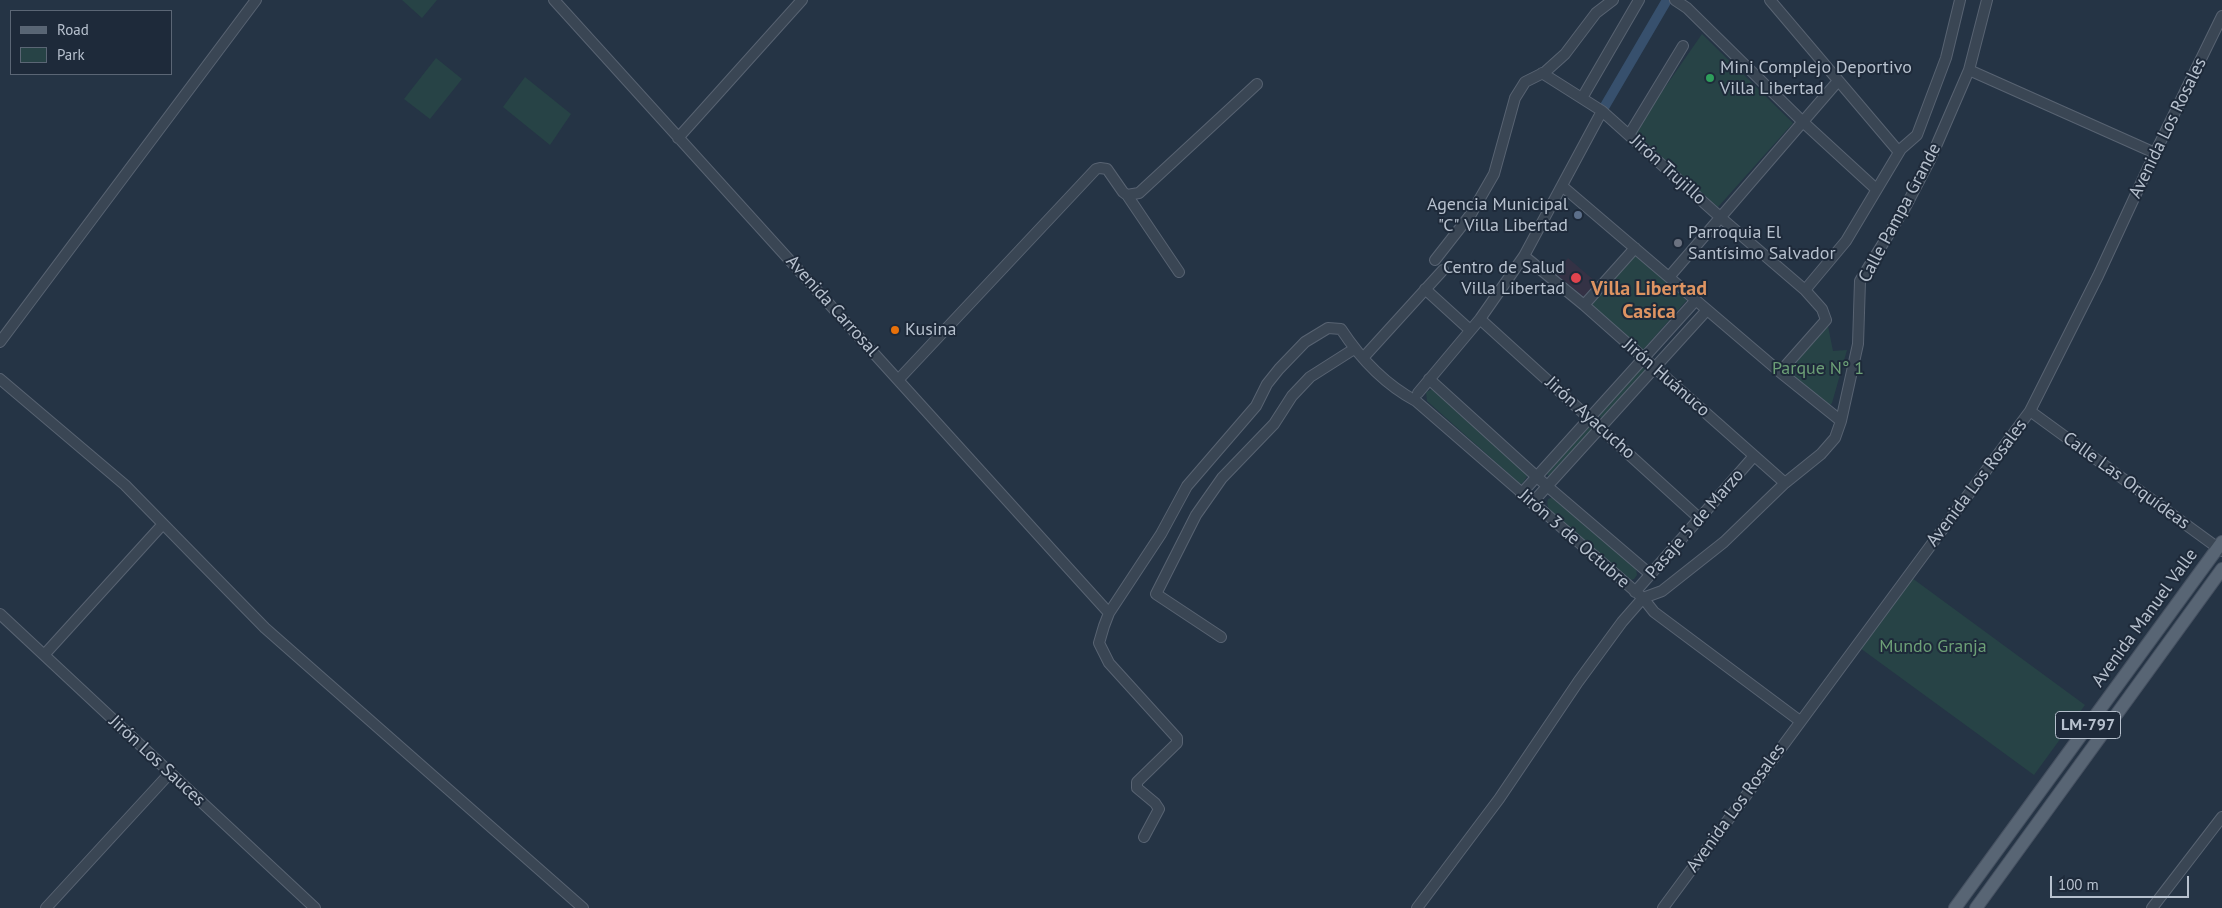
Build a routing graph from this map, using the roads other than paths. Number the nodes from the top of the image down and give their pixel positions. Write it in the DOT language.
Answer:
graph roads {
  1 [pos="256,0"];
  2 [pos="554,0"];
  3 [pos="802,0"];
  4 [pos="1613,0"];
  5 [pos="1639,0"];
  6 [pos="1675,0"];
  7 [pos="1770,0"];
  8 [pos="1960,0"];
  9 [pos="1987,0"];
  10 [pos="1689,4"];
  11 [pos="2222,16"];
  12 [pos="1683,46"];
  13 [pos="1969,70"];
  14 [pos="1542,73"];
  15 [pos="1838,81"];
  16 [pos="1257,84"];
  17 [pos="1582,98"];
  18 [pos="1602,112"];
  19 [pos="1803,122"];
  20 [pos="1629,136"];
  21 [pos="678,138"];
  22 [pos="1899,152"];
  23 [pos="2155,153"];
  24 [pos="1562,186"];
  25 [pos="1876,189"];
  26 [pos="1127,195"];
  27 [pos="1720,217"];
  28 [pos="1635,248"];
  29 [pos="1524,256"];
  30 [pos="1435,260"];
  31 [pos="1443,270"];
  32 [pos="1179,272"];
  33 [pos="1669,277"];
  34 [pos="1425,289"];
  35 [pos="1805,290"];
  36 [pos="1696,300"];
  37 [pos="1584,306"];
  38 [pos="1707,310"];
  39 [pos="1480,318"];
  40 [pos="1470,330"];
  41 [pos="0,342"];
  42 [pos="1354,349"];
  43 [pos="1363,358"];
  44 [pos="1643,358"];
  45 [pos="1654,368"];
  46 [pos="1780,372"];
  47 [pos="0,379"];
  48 [pos="898,379"];
  49 [pos="1429,379"];
  50 [pos="1418,393"];
  51 [pos="2030,411"];
  52 [pos="1589,418"];
  53 [pos="1841,421"];
  54 [pos="1600,428"];
  55 [pos="1754,456"];
  56 [pos="1537,477"];
  57 [pos="1785,483"];
  58 [pos="1547,486"];
  59 [pos="1521,494"];
  60 [pos="1532,503"];
  61 [pos="1699,518"];
  62 [pos="164,524"];
  63 [pos="2221,547"];
  64 [pos="2222,569"];
  65 [pos="1650,574"];
  66 [pos="1639,595"];
  67 [pos="1110,613"];
  68 [pos="0,614"];
  69 [pos="1221,637"];
  70 [pos="44,655"];
  71 [pos="1800,721"];
  72 [pos="170,773"];
  73 [pos="2221,819"];
  74 [pos="1144,837"];
  75 [pos="46,908"];
  76 [pos="315,908"];
  77 [pos="583,908"];
  78 [pos="1417,908"];
  79 [pos="1663,908"];
  80 [pos="1955,908"];
  81 [pos="1976,908"];
  82 [pos="2152,908"];
  1 -- 41 [label="street"];
  2 -- 21 [label="street, Avenida Carrosal"];
  3 -- 21 [label="street"];
  4 -- 14 [label="street"];
  5 -- 17 [label="street"];
  6 -- 10 [label="street"];
  7 -- 15 [label="street"];
  8 -- 22 [label="street"];
  9 -- 13 [label="street, Calle Pampa Grande"];
  10 -- 19 [label="street"];
  11 -- 23 [label="street, Avenida Los Rosales"];
  12 -- 20 [label="street"];
  13 -- 23 [label="street"];
  13 -- 53 [label="street, Calle Pampa Grande"];
  14 -- 17 [label="street, Jirón Trujillo"];
  14 -- 30 [label="street"];
  15 -- 19 [label="street"];
  15 -- 22 [label="street"];
  16 -- 26 [label="street"];
  17 -- 18 [label="street, Jirón Trujillo"];
  18 -- 20 [label="street, Jirón Trujillo"];
  18 -- 24 [label="street"];
  19 -- 25 [label="street"];
  19 -- 27 [label="street"];
  20 -- 27 [label="street, Jirón Trujillo"];
  21 -- 48 [label="street, Avenida Carrosal"];
  22 -- 25 [label="street"];
  23 -- 51 [label="street, Avenida Los Rosales"];
  24 -- 28 [label="street"];
  24 -- 29 [label="street"];
  25 -- 35 [label="street"];
  26 -- 32 [label="street"];
  26 -- 48 [label="street"];
  27 -- 33 [label="street"];
  27 -- 35 [label="street, Jirón Trujillo"];
  28 -- 33 [label="street"];
  28 -- 37 [label="street"];
  29 -- 37 [label="street, Jirón Huánuco"];
  29 -- 39 [label="street"];
  31 -- 34 [label="street"];
  33 -- 36 [label="street"];
  34 -- 40 [label="street"];
  34 -- 43 [label="street"];
  35 -- 46 [label="street, Jirón Trujillo"];
  36 -- 38 [label="street"];
  36 -- 44 [label="street"];
  37 -- 44 [label="street, Jirón Huánuco"];
  38 -- 45 [label="street"];
  38 -- 46 [label="street"];
  39 -- 40 [label="street"];
  39 -- 52 [label="street, Jirón Ayacucho"];
  40 -- 49 [label="street"];
  42 -- 43 [label="street, Jirón 3 de Octubre"];
  42 -- 67 [label="street, Jirón 3 de Octubre"];
  42 -- 69 [label="street"];
  43 -- 59 [label="street, Jirón 3 de Octubre"];
  44 -- 45 [label="street, Jirón Huánuco"];
  44 -- 52 [label="street"];
  45 -- 54 [label="street"];
  45 -- 55 [label="street, Jirón Huánuco"];
  46 -- 53 [label="street"];
  47 -- 62 [label="street"];
  48 -- 67 [label="street, Avenida Carrosal"];
  49 -- 50 [label="street"];
  49 -- 56 [label="street, Jirón 3 de Octubre"];
  51 -- 63 [label="street, Calle Las Orquídeas"];
  51 -- 71 [label="street, Avenida Los Rosales"];
  52 -- 54 [label="street, Jirón Ayacucho"];
  52 -- 56 [label="street"];
  53 -- 57 [label="street, Calle Pampa Grande"];
  54 -- 58 [label="street"];
  54 -- 61 [label="street, Jirón Ayacucho"];
  55 -- 57 [label="street, Jirón Huánuco"];
  55 -- 61 [label="street, Pasaje 5 de Marzo"];
  56 -- 58 [label="street, Jirón 3 de Octubre"];
  56 -- 59 [label="street"];
  57 -- 66 [label="street, Calle Pampa Grande"];
  58 -- 60 [label="street"];
  58 -- 65 [label="street, Jirón 3 de Octubre"];
  59 -- 60 [label="street, Jirón 3 de Octubre"];
  60 -- 66 [label="street, Jirón 3 de Octubre"];
  61 -- 65 [label="street, Pasaje 5 de Marzo"];
  62 -- 70 [label="street"];
  62 -- 77 [label="street"];
  63 -- 80 [label="main road, Avenida Manuel Valle / LM-797"];
  64 -- 81 [label="main road, Avenida Manuel Valle / LM-797"];
  65 -- 66 [label="street, Pasaje 5 de Marzo"];
  66 -- 71 [label="street, Jirón 3 de Octubre"];
  66 -- 78 [label="street, Pasaje 5 de Marzo"];
  67 -- 74 [label="street"];
  68 -- 70 [label="street, Jirón Los Sauces"];
  70 -- 72 [label="street, Jirón Los Sauces"];
  71 -- 79 [label="street, Avenida Los Rosales"];
  72 -- 75 [label="street"];
  72 -- 76 [label="street, Jirón Los Sauces"];
  73 -- 82 [label="street"];
}
